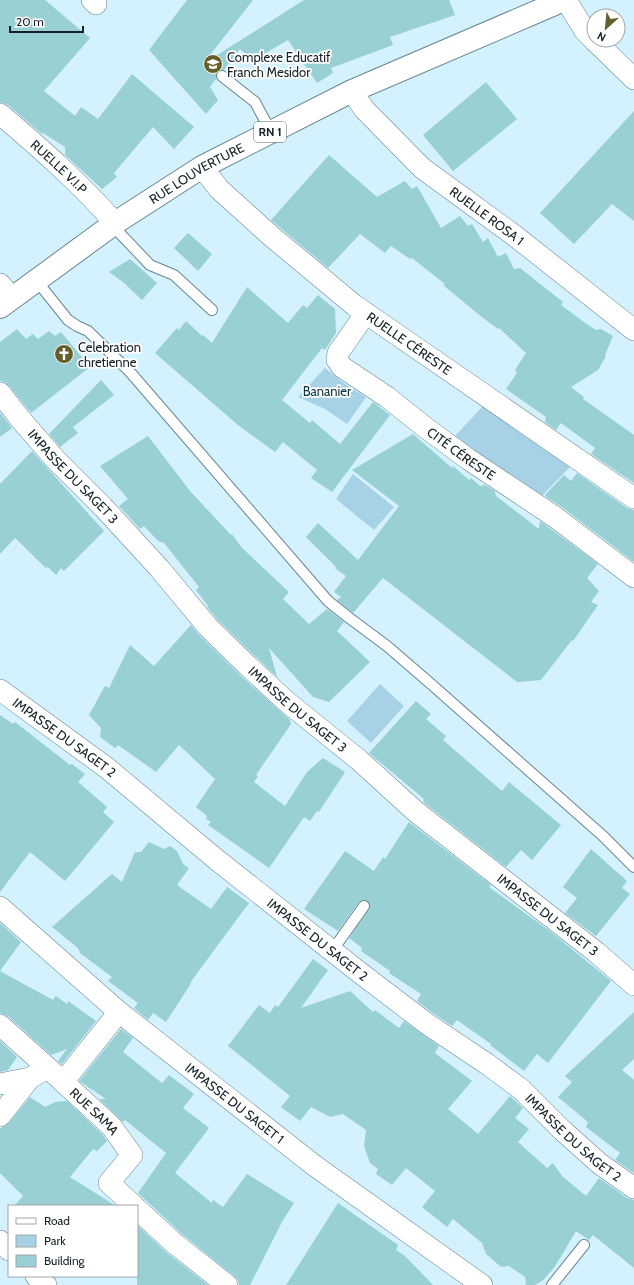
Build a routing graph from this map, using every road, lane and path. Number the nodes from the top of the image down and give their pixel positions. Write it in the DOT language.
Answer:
graph roads {
  1 [pos="565,0"];
  2 [pos="586,32"];
  3 [pos="602,48"];
  4 [pos="222,76"];
  5 [pos="634,79"];
  6 [pos="352,90"];
  7 [pos="0,114"];
  8 [pos="271,132"];
  9 [pos="202,167"];
  10 [pos="114,224"];
  11 [pos="36,280"];
  12 [pos="4,296"];
  13 [pos="212,310"];
  14 [pos="366,313"];
  15 [pos="634,330"];
  16 [pos="0,393"];
  17 [pos="634,498"];
  18 [pos="634,577"];
  19 [pos="0,690"];
  20 [pos="634,867"];
  21 [pos="364,906"];
  22 [pos="0,907"];
  23 [pos="332,951"];
  24 [pos="634,985"];
  25 [pos="119,1012"];
  26 [pos="0,1026"];
  27 [pos="48,1068"];
  28 [pos="30,1078"];
  29 [pos="63,1082"];
  30 [pos="0,1084"];
  31 [pos="0,1116"];
  32 [pos="634,1188"];
  33 [pos="133,1205"];
  34 [pos="138,1210"];
  35 [pos="0,1241"];
  36 [pos="584,1245"];
  37 [pos="8,1249"];
  38 [pos="37,1277"];
  39 [pos="46,1285"];
  40 [pos="227,1285"];
  41 [pos="482,1285"];
  42 [pos="552,1285"];
  1 -- 2 [label="street"];
  1 -- 6 [label="main road, RUE LOUVERTURE / RN 1"];
  3 -- 5 [label="street"];
  4 -- 8 [label="lane"];
  6 -- 8 [label="main road, RUE LOUVERTURE / RN 1"];
  6 -- 15 [label="street, RUELLE ROSA 1"];
  7 -- 10 [label="street, RUELLE V.I.P"];
  8 -- 9 [label="main road, RUE LOUVERTURE / RN 1"];
  9 -- 10 [label="main road, RUE LOUVERTURE / RN 1"];
  9 -- 14 [label="street, RUELLE CÉRESTE"];
  10 -- 11 [label="main road, RUE LOUVERTURE / RN 1"];
  10 -- 13 [label="lane"];
  11 -- 12 [label="main road, RUE LOUVERTURE / RN 1"];
  11 -- 20 [label="lane"];
  14 -- 17 [label="street, RUELLE CÉRESTE"];
  14 -- 18 [label="street, CITÉ CÉRESTE"];
  16 -- 24 [label="street, IMPASSE DU SAGET 3"];
  19 -- 23 [label="street, IMPASSE DU SAGET 2"];
  21 -- 23 [label="lane"];
  22 -- 25 [label="street, IMPASSE DU SAGET 1"];
  23 -- 32 [label="street, IMPASSE DU SAGET 2"];
  25 -- 29 [label="street"];
  25 -- 41 [label="street, IMPASSE DU SAGET 1"];
  26 -- 27 [label="street, RUE SAMA"];
  27 -- 28 [label="street"];
  27 -- 29 [label="street, RUE SAMA"];
  28 -- 30 [label="street"];
  28 -- 31 [label="street"];
  29 -- 33 [label="street, RUE SAMA"];
  34 -- 40 [label="street"];
  35 -- 37 [label="street"];
  36 -- 42 [label="lane"];
  38 -- 39 [label="street"];
}
